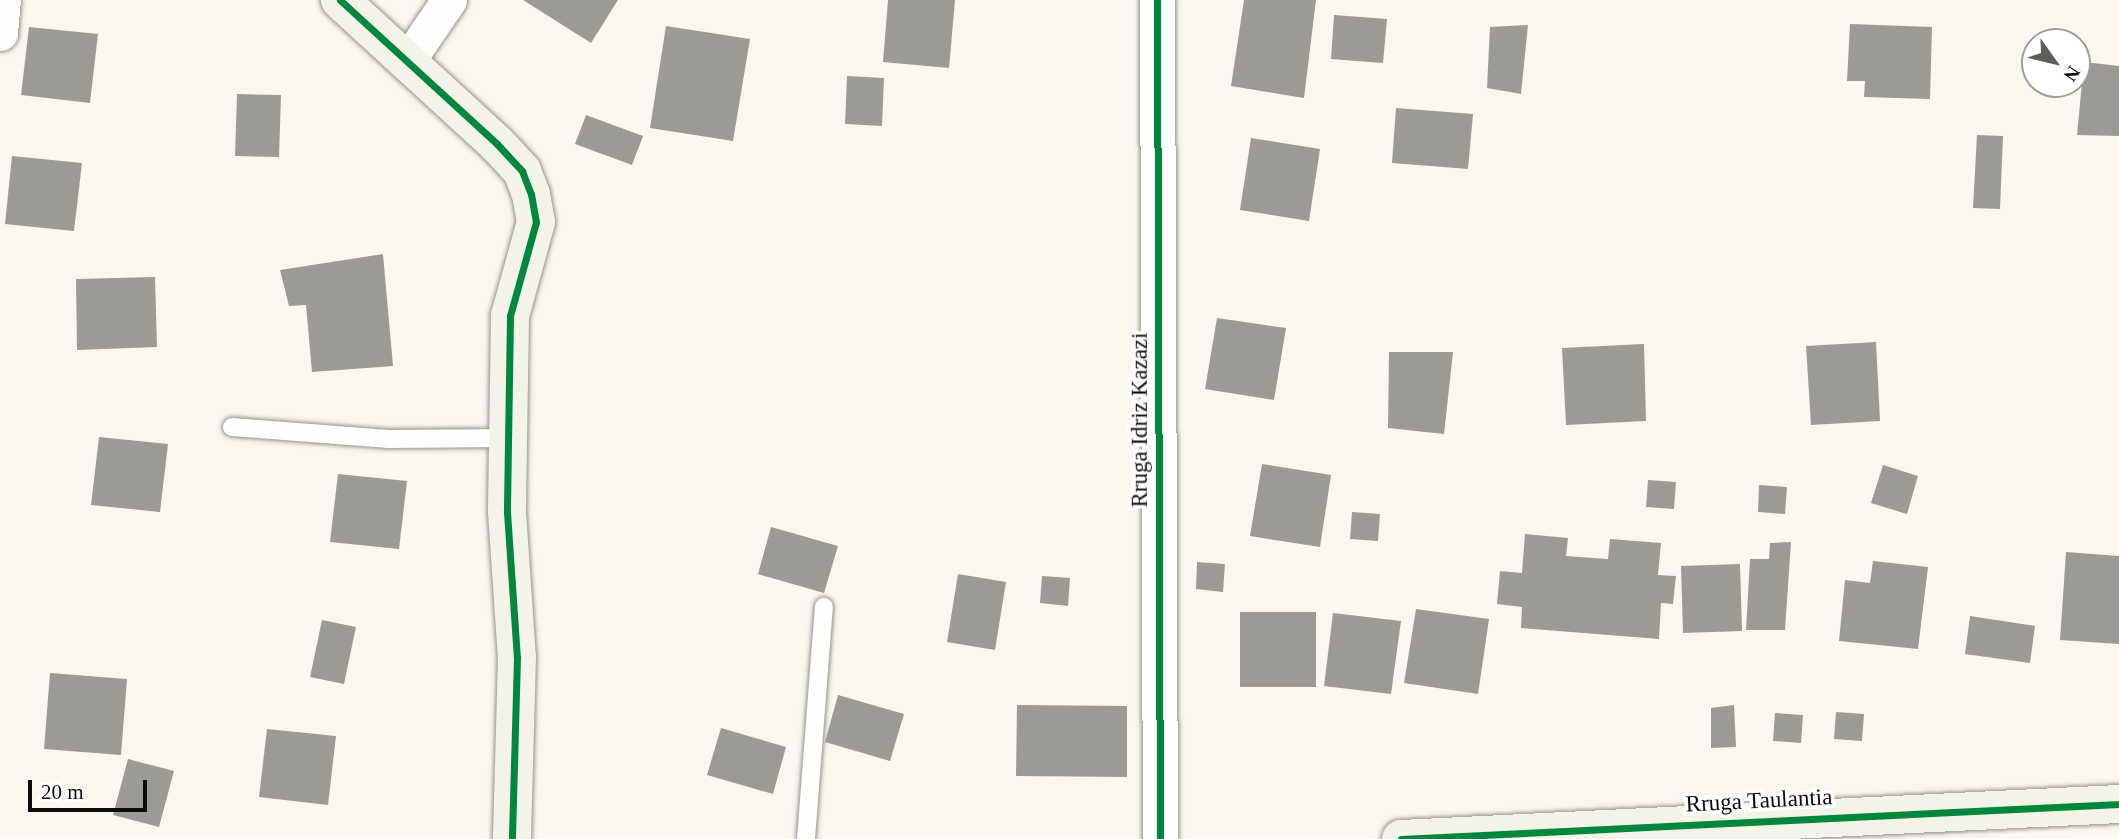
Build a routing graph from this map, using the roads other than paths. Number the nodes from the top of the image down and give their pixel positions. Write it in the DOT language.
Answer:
graph roads {
  1 [pos="3,0"];
  2 [pos="340,0"];
  3 [pos="449,0"];
  4 [pos="1157,0"];
  5 [pos="0,33"];
  6 [pos="408,60"];
  7 [pos="232,427"];
  8 [pos="508,438"];
  9 [pos="824,607"];
  10 [pos="2119,804"];
  11 [pos="1744,830"];
  12 [pos="512,839"];
  13 [pos="806,839"];
  14 [pos="1160,839"];
  15 [pos="1401,839"];
  1 -- 5 [label="street"];
  2 -- 6 [label="street"];
  3 -- 6 [label="street"];
  4 -- 14 [label="street, Rruga Idriz Kazazi"];
  6 -- 8 [label="street"];
  7 -- 8 [label="lane"];
  8 -- 12 [label="street"];
  9 -- 13 [label="lane"];
  10 -- 11 [label="street, Rruga Taulantia"];
  11 -- 15 [label="street, Rruga Taulantia"];
}
